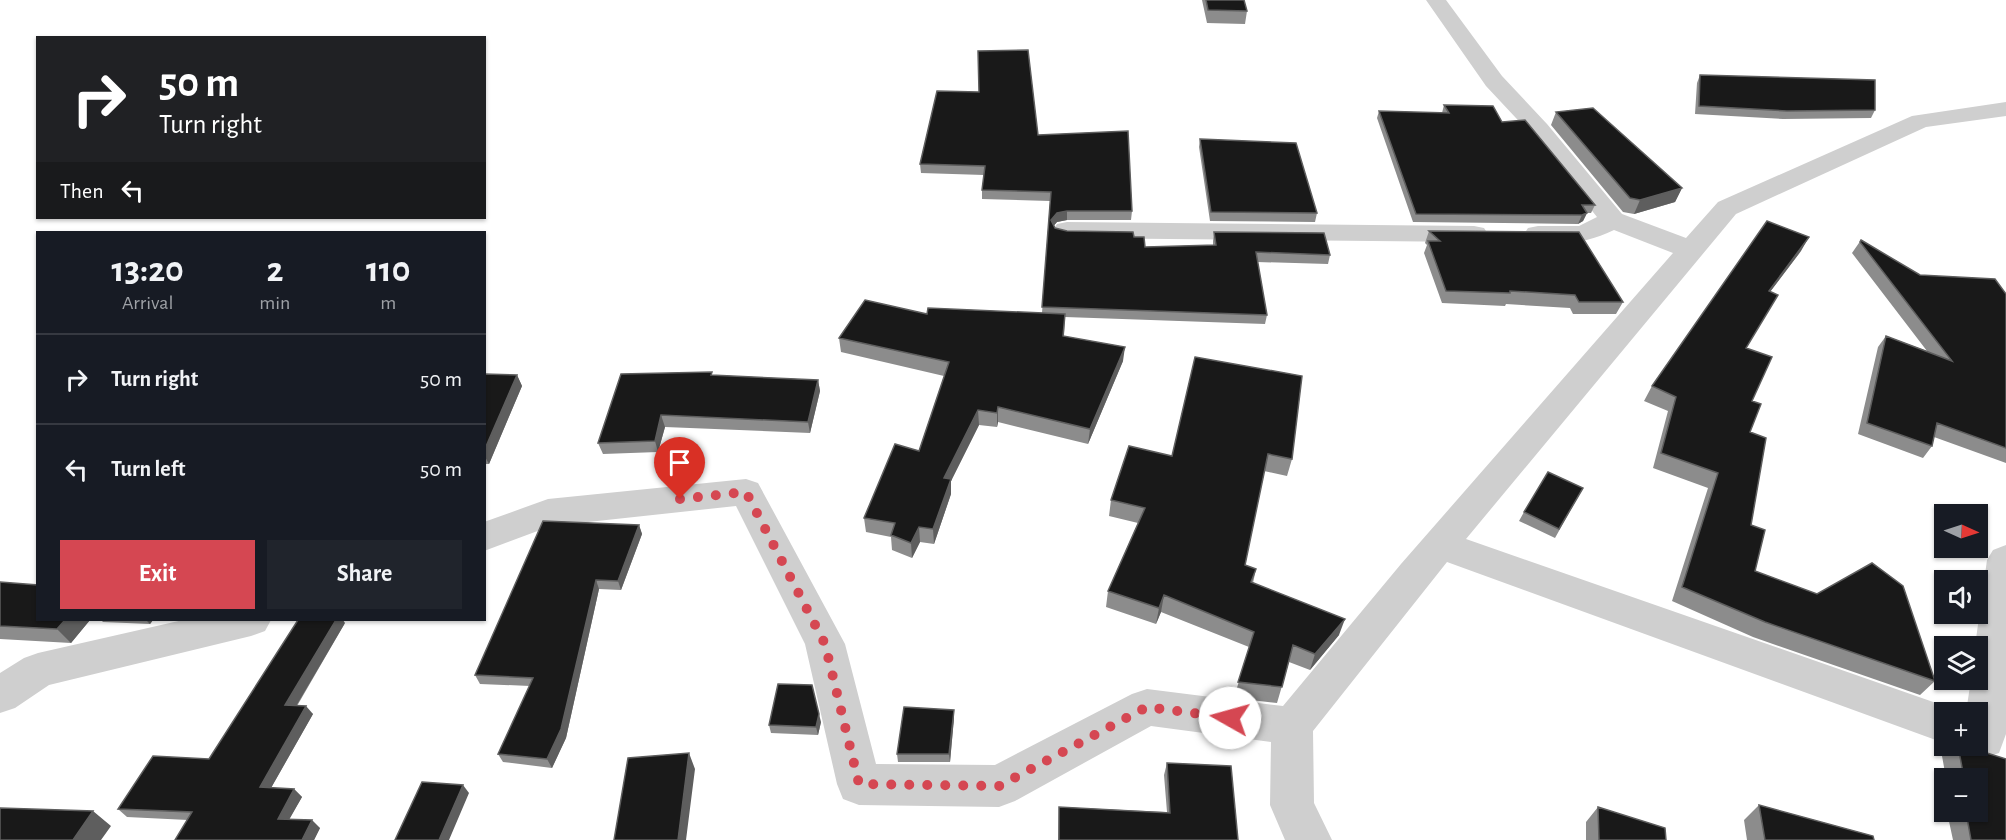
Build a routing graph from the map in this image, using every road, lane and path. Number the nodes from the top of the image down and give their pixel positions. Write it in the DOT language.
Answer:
graph roads {
  1 [pos="1436,0"];
  2 [pos="2006,109"];
  3 [pos="1613,220"];
  4 [pos="1067,230"];
  5 [pos="1691,250"];
  6 [pos="486,536"];
  7 [pos="1440,544"];
  8 [pos="2006,561"];
  9 [pos="247,621"];
  10 [pos="0,694"];
  11 [pos="1988,707"];
  12 [pos="1934,720"];
  13 [pos="1292,726"];
  14 [pos="1309,840"];
  1 -- 3 [label="street"];
  2 -- 5 [label="street"];
  3 -- 4 [label="street"];
  3 -- 5 [label="street"];
  5 -- 7 [label="street"];
  6 -- 13 [label="street"];
  7 -- 12 [label="street"];
  7 -- 13 [label="street"];
  8 -- 11 [label="street"];
  9 -- 10 [label="street"];
  13 -- 14 [label="street"];
}
